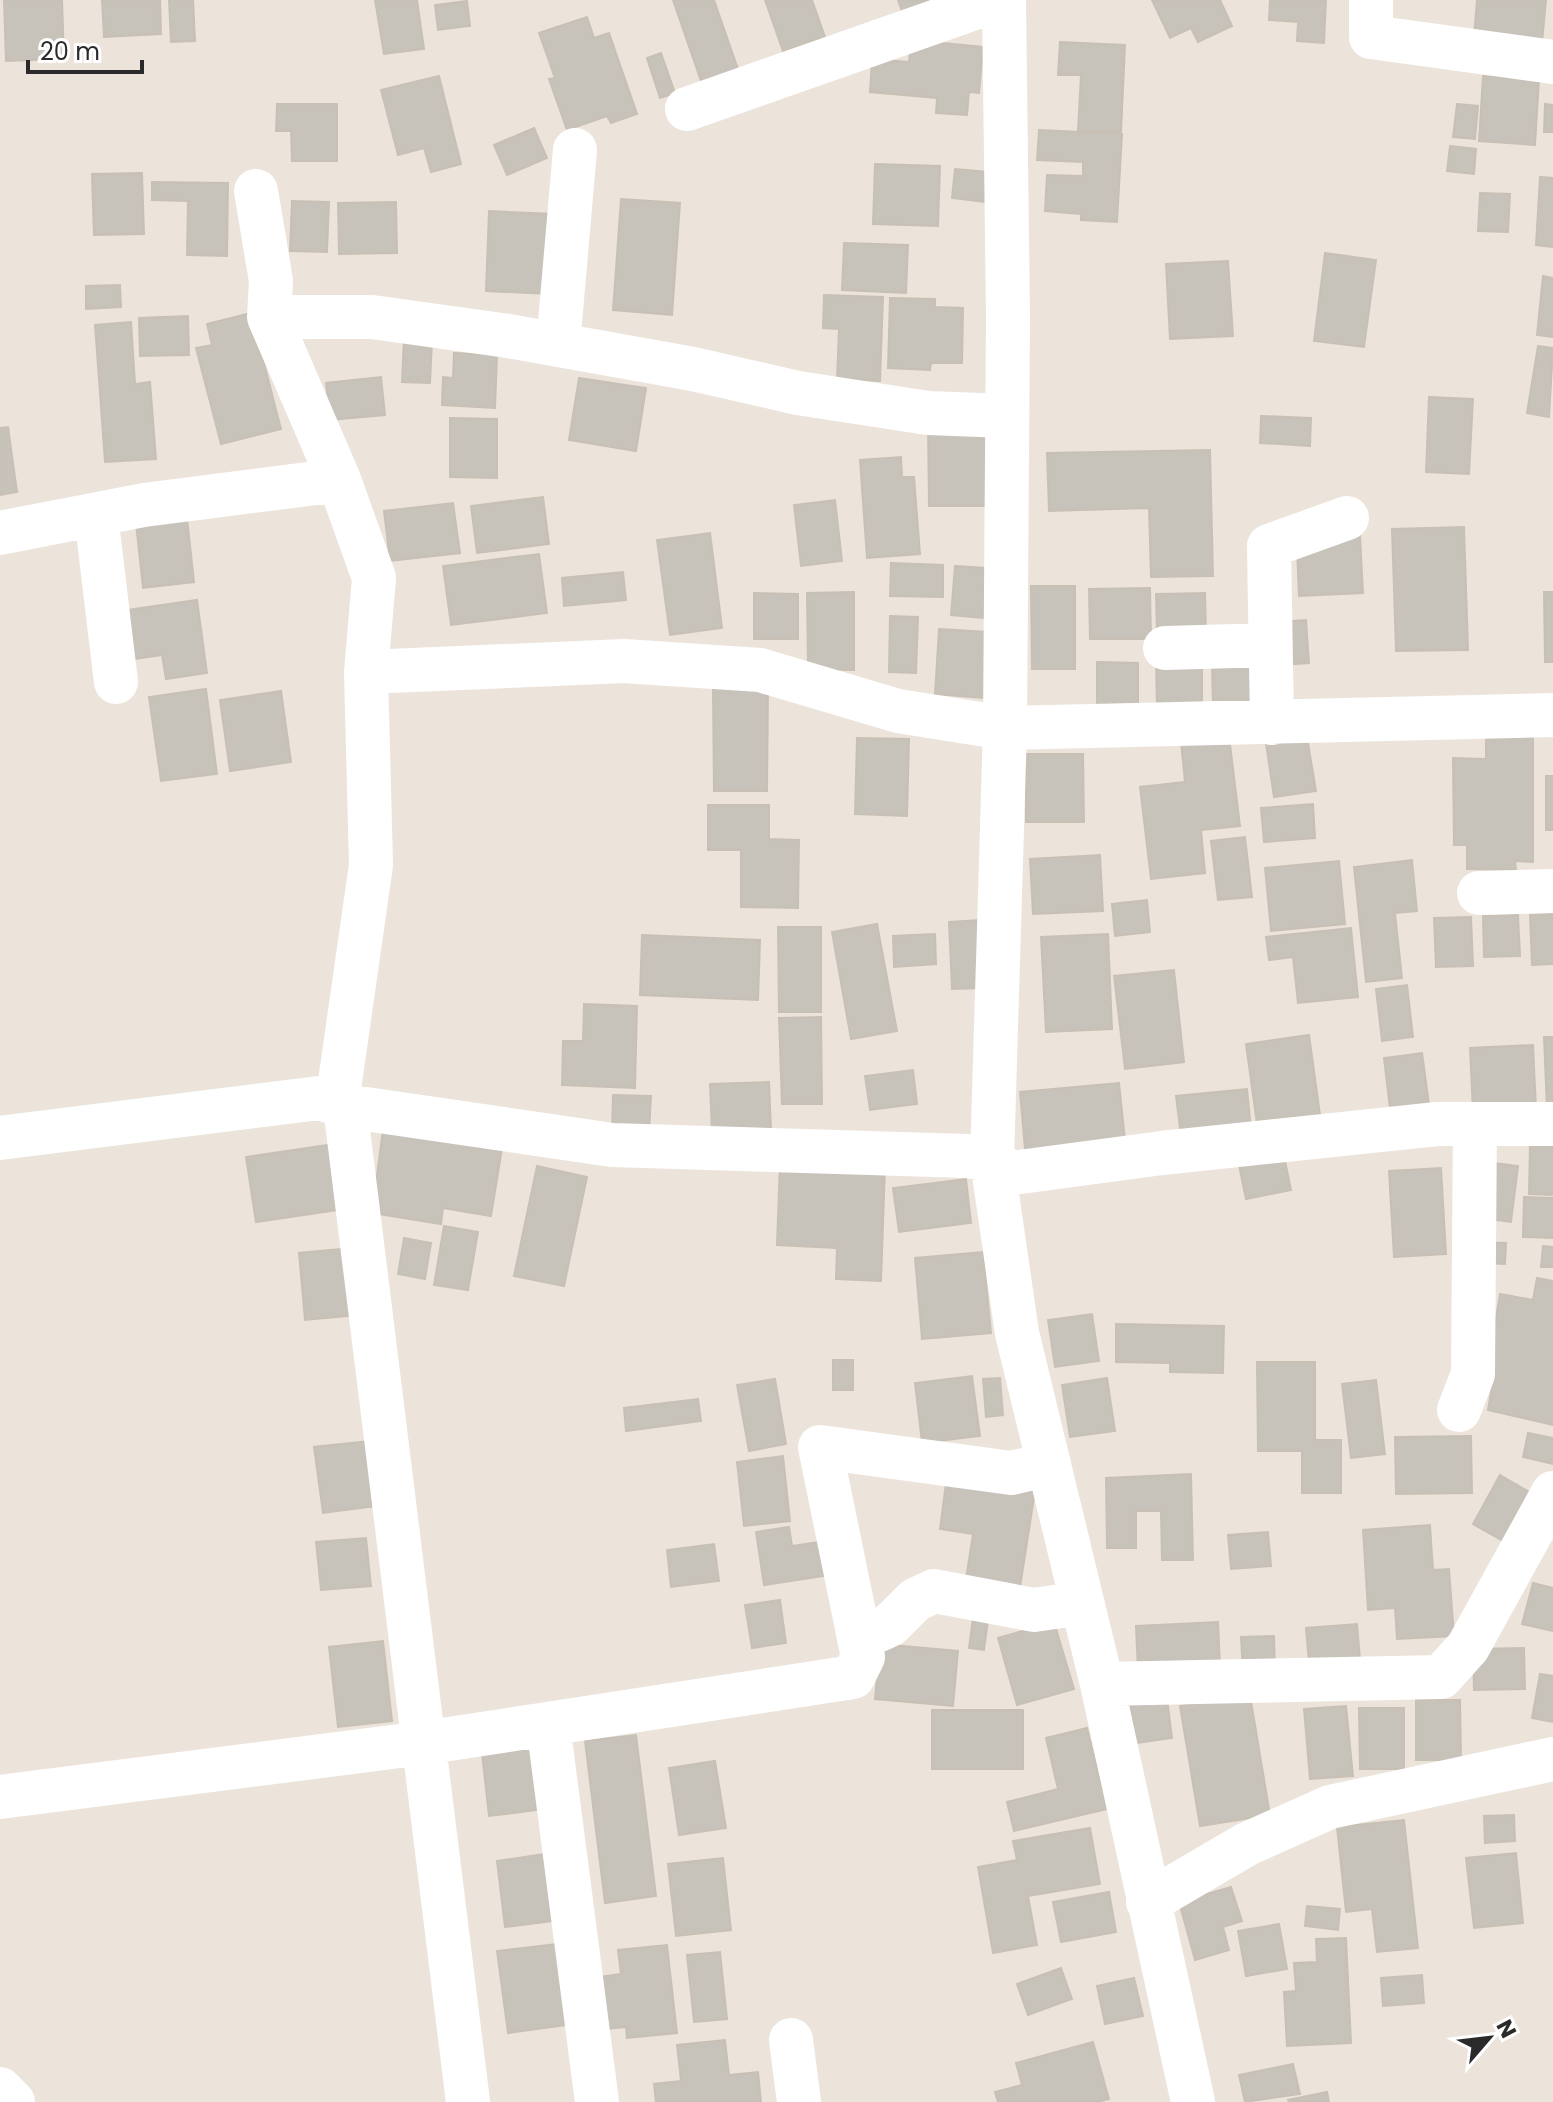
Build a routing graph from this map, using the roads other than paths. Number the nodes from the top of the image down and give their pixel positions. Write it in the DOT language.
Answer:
graph roads {
  1 [pos="997,0"];
  2 [pos="1004,0"];
  3 [pos="1371,0"];
  4 [pos="1553,62"];
  5 [pos="687,109"];
  6 [pos="575,150"];
  7 [pos="256,191"];
  8 [pos="269,317"];
  9 [pos="558,345"];
  10 [pos="1007,416"];
  11 [pos="339,480"];
  12 [pos="96,515"];
  13 [pos="1347,518"];
  14 [pos="0,533"];
  15 [pos="1270,645"];
  16 [pos="1165,648"];
  17 [pos="366,672"];
  18 [pos="116,682"];
  19 [pos="1553,715"];
  20 [pos="1272,723"];
  21 [pos="1005,728"];
  22 [pos="1553,891"];
  23 [pos="1479,893"];
  24 [pos="345,1106"];
  25 [pos="1475,1124"];
  26 [pos="1553,1124"];
  27 [pos="0,1138"];
  28 [pos="992,1160"];
  29 [pos="1459,1410"];
  30 [pos="1049,1464"];
  31 [pos="1553,1493"];
  32 [pos="1082,1603"];
  33 [pos="859,1639"];
  34 [pos="1102,1684"];
  35 [pos="548,1724"];
  36 [pos="423,1743"];
  37 [pos="1553,1759"];
  38 [pos="0,1797"];
  39 [pos="1148,1902"];
  40 [pos="791,2040"];
  41 [pos="0,2089"];
  42 [pos="13,2102"];
  43 [pos="468,2102"];
  44 [pos="597,2102"];
  45 [pos="799,2102"];
  46 [pos="1193,2102"];
  1 -- 5 [label="street"];
  2 -- 10 [label="street"];
  3 -- 4 [label="street"];
  6 -- 9 [label="street"];
  7 -- 8 [label="street"];
  8 -- 9 [label="street"];
  8 -- 11 [label="street"];
  9 -- 10 [label="street"];
  10 -- 21 [label="street"];
  11 -- 12 [label="street"];
  11 -- 17 [label="street"];
  12 -- 14 [label="street"];
  12 -- 18 [label="street"];
  13 -- 15 [label="street"];
  15 -- 16 [label="street"];
  15 -- 20 [label="street"];
  17 -- 21 [label="street"];
  17 -- 24 [label="street"];
  19 -- 20 [label="street"];
  20 -- 21 [label="street"];
  21 -- 28 [label="street"];
  22 -- 23 [label="street"];
  24 -- 27 [label="street"];
  24 -- 28 [label="street"];
  24 -- 36 [label="street"];
  25 -- 26 [label="street"];
  25 -- 28 [label="street"];
  25 -- 29 [label="street"];
  28 -- 30 [label="street"];
  30 -- 32 [label="street"];
  30 -- 33 [label="street"];
  31 -- 34 [label="street"];
  32 -- 33 [label="street"];
  32 -- 34 [label="street"];
  33 -- 35 [label="street"];
  34 -- 39 [label="street"];
  35 -- 36 [label="street"];
  35 -- 44 [label="street"];
  36 -- 38 [label="street"];
  36 -- 43 [label="street"];
  37 -- 39 [label="street"];
  39 -- 46 [label="street"];
  40 -- 45 [label="street"];
  41 -- 42 [label="street"];
}
